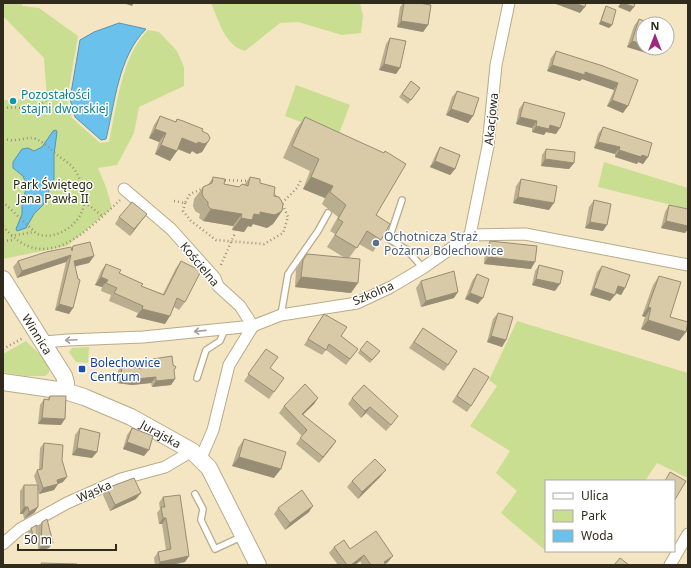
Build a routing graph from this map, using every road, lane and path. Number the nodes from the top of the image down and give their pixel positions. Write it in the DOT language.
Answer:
graph roads {
  1 [pos="509,3"];
  2 [pos="47,99"];
  3 [pos="3,108"];
  4 [pos="3,139"];
  5 [pos="301,180"];
  6 [pos="216,183"];
  7 [pos="256,184"];
  8 [pos="210,186"];
  9 [pos="126,191"];
  10 [pos="270,191"];
  11 [pos="402,200"];
  12 [pos="174,201"];
  13 [pos="3,202"];
  14 [pos="185,203"];
  15 [pos="282,203"];
  16 [pos="84,204"];
  17 [pos="328,213"];
  18 [pos="102,216"];
  19 [pos="3,226"];
  20 [pos="34,232"];
  21 [pos="235,232"];
  22 [pos="470,235"];
  23 [pos="11,236"];
  24 [pos="16,240"];
  25 [pos="3,241"];
  26 [pos="231,242"];
  27 [pos="221,265"];
  28 [pos="688,265"];
  29 [pos="423,268"];
  30 [pos="3,279"];
  31 [pos="281,315"];
  32 [pos="253,326"];
  33 [pos="225,328"];
  34 [pos="24,337"];
  35 [pos="44,342"];
  36 [pos="3,349"];
  37 [pos="197,378"];
  38 [pos="3,382"];
  39 [pos="65,391"];
  40 [pos="196,455"];
  41 [pos="195,494"];
  42 [pos="688,534"];
  43 [pos="243,536"];
  44 [pos="3,544"];
  45 [pos="258,565"];
  46 [pos="670,565"];
  1 -- 22 [label="street, Akacjowa"];
  2 -- 3 [label="path"];
  4 -- 16 [label="path"];
  5 -- 15 [label="path"];
  6 -- 7 [label="path"];
  8 -- 14 [label="path"];
  9 -- 18 [label="path"];
  9 -- 32 [label="street, Kościelna"];
  10 -- 15 [label="path"];
  11 -- 29 [label="lane"];
  12 -- 14 [label="path"];
  13 -- 20 [label="path"];
  14 -- 26 [label="path"];
  15 -- 26 [label="path"];
  16 -- 18 [label="path"];
  16 -- 20 [label="path"];
  17 -- 31 [label="lane"];
  18 -- 24 [label="path"];
  19 -- 23 [label="path"];
  20 -- 23 [label="path"];
  21 -- 26 [label="path"];
  22 -- 28 [label="street"];
  22 -- 29 [label="street, Szkolna"];
  23 -- 24 [label="path"];
  24 -- 25 [label="path"];
  26 -- 27 [label="path"];
  29 -- 31 [label="street, Szkolna"];
  30 -- 35 [label="street, Winnica"];
  31 -- 32 [label="street, Szkolna"];
  32 -- 33 [label="street, Szkolna"];
  32 -- 40 [label="street"];
  33 -- 35 [label="street, Szkolna, one-way"];
  33 -- 37 [label="lane"];
  34 -- 36 [label="path"];
  35 -- 39 [label="street, Winnica"];
  38 -- 39 [label="street, Jurajska"];
  39 -- 40 [label="street, Jurajska"];
  40 -- 43 [label="street, Jurajska"];
  40 -- 44 [label="street, Wąska"];
  41 -- 43 [label="lane"];
  42 -- 46 [label="street"];
  43 -- 45 [label="street, Jurajska"];
}
